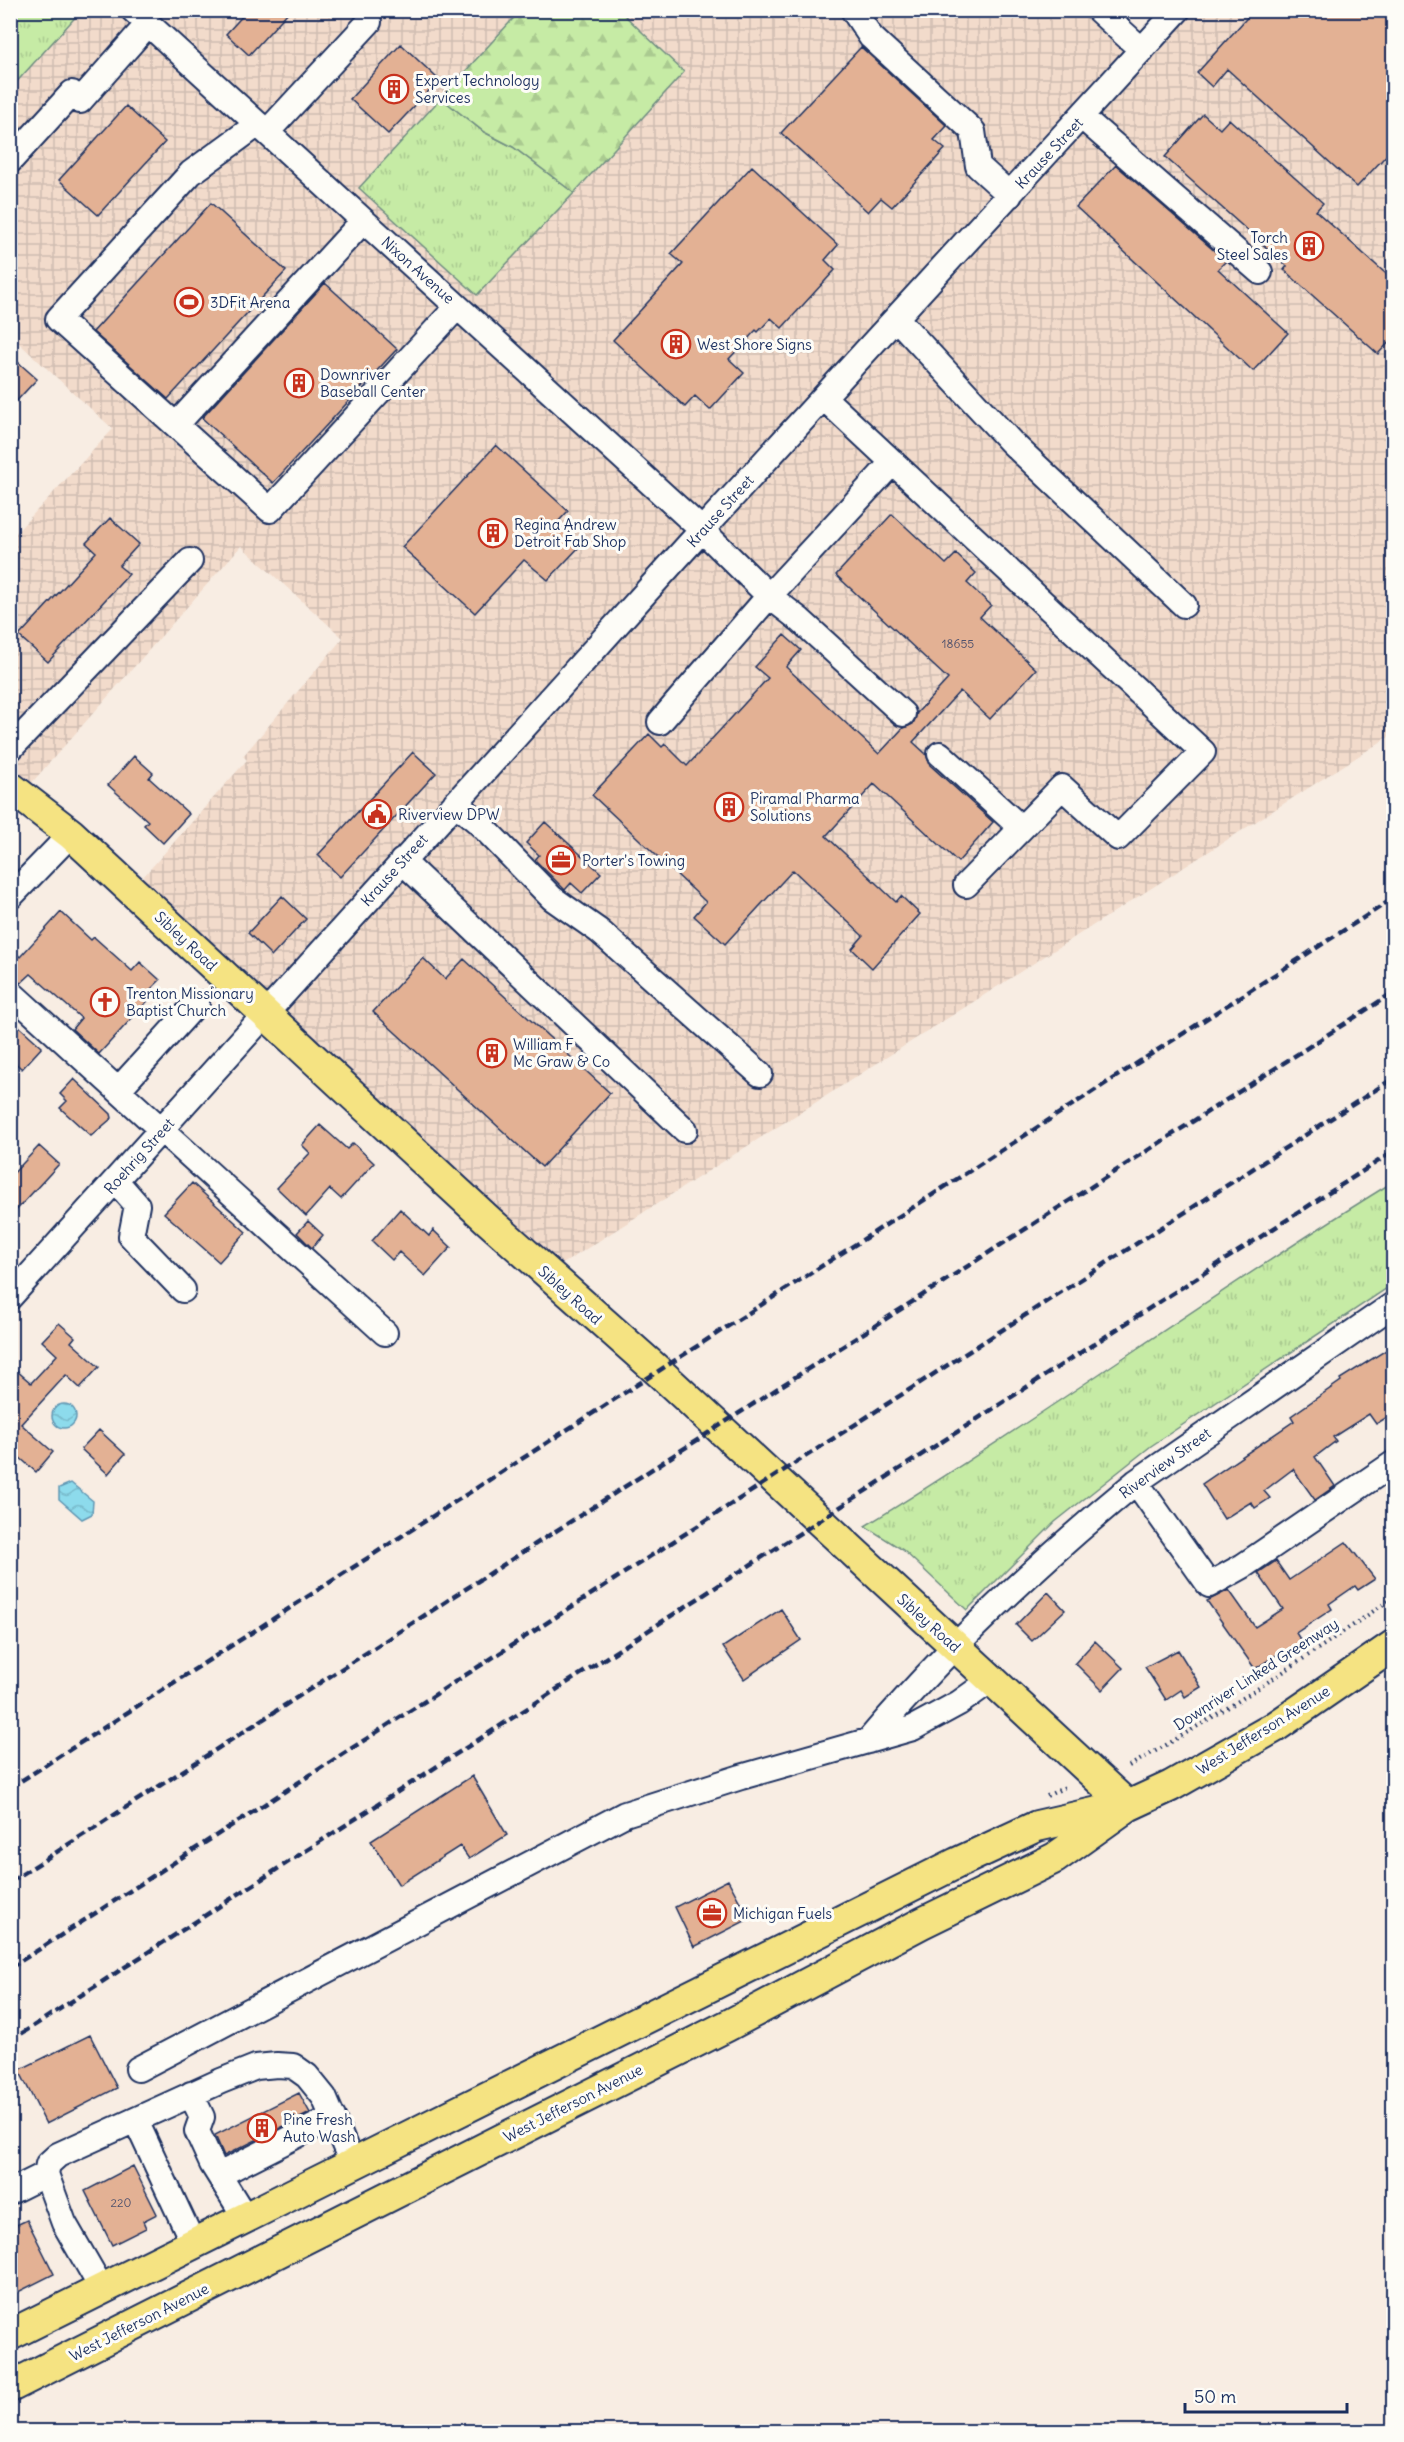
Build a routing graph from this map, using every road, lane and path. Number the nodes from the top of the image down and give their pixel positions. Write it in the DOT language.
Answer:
graph roads {
  1 [pos="853,10"];
  2 [pos="1098,10"];
  3 [pos="1178,10"];
  4 [pos="141,17"];
  5 [pos="369,22"];
  6 [pos="1142,50"];
  7 [pos="1082,117"];
  8 [pos="263,128"];
  9 [pos="10,161"];
  10 [pos="1010,195"];
  11 [pos="363,221"];
  12 [pos="1260,272"];
  13 [pos="457,307"];
  14 [pos="897,319"];
  15 [pos="824,398"];
  16 [pos="176,425"];
  17 [pos="893,462"];
  18 [pos="702,530"];
  19 [pos="189,561"];
  20 [pos="770,596"];
  21 [pos="1184,605"];
  22 [pos="903,714"];
  23 [pos="660,722"];
  24 [pos="10,749"];
  25 [pos="940,754"];
  26 [pos="10,787"];
  27 [pos="455,802"];
  28 [pos="1021,828"];
  29 [pos="70,834"];
  30 [pos="402,861"];
  31 [pos="966,885"];
  32 [pos="10,897"];
  33 [pos="10,993"];
  34 [pos="197,1003"];
  35 [pos="265,1013"];
  36 [pos="760,1074"];
  37 [pos="118,1090"];
  38 [pos="685,1130"];
  39 [pos="163,1131"];
  40 [pos="116,1181"];
  41 [pos="183,1290"];
  42 [pos="10,1297"];
  43 [pos="1394,1304"];
  44 [pos="385,1334"];
  45 [pos="1394,1463"];
  46 [pos="1136,1482"];
  47 [pos="1394,1597"];
  48 [pos="1394,1645"];
  49 [pos="956,1647"];
  50 [pos="992,1680"];
  51 [pos="868,1741"];
  52 [pos="1130,1766"];
  53 [pos="1128,1806"];
  54 [pos="710,1987"];
  55 [pos="727,2026"];
  56 [pos="138,2069"];
  57 [pos="191,2094"];
  58 [pos="333,2117"];
  59 [pos="136,2121"];
  60 [pos="339,2169"];
  61 [pos="46,2174"];
  62 [pos="219,2175"];
  63 [pos="10,2192"];
  64 [pos="347,2216"];
  65 [pos="245,2217"];
  66 [pos="194,2243"];
  67 [pos="102,2289"];
  68 [pos="10,2335"];
  69 [pos="10,2387"];
  1 -- 10 [label="street"];
  2 -- 6 [label="street"];
  3 -- 6 [label="street, Krause Street"];
  4 -- 8 [label="street, Nixon Avenue"];
  4 -- 9 [label="street"];
  5 -- 8 [label="street"];
  6 -- 7 [label="street, Krause Street"];
  7 -- 10 [label="street, Krause Street"];
  7 -- 12 [label="street"];
  8 -- 11 [label="street, Nixon Avenue"];
  8 -- 16 [label="street"];
  10 -- 14 [label="street, Krause Street"];
  11 -- 13 [label="street, Nixon Avenue"];
  11 -- 16 [label="street"];
  13 -- 16 [label="street"];
  13 -- 18 [label="street, Nixon Avenue"];
  14 -- 15 [label="street, Krause Street"];
  14 -- 21 [label="street"];
  15 -- 17 [label="street"];
  15 -- 18 [label="street, Krause Street"];
  17 -- 20 [label="street"];
  17 -- 28 [label="street"];
  18 -- 20 [label="street, Nixon Avenue"];
  18 -- 27 [label="street, Krause Street"];
  19 -- 24 [label="street"];
  20 -- 22 [label="street, Nixon Avenue"];
  20 -- 23 [label="street"];
  25 -- 28 [label="street"];
  26 -- 29 [label="main road, Sibley Road"];
  27 -- 30 [label="street, Krause Street"];
  27 -- 36 [label="street"];
  28 -- 31 [label="street"];
  29 -- 32 [label="street"];
  29 -- 35 [label="main road, Sibley Road"];
  30 -- 35 [label="street, Krause Street"];
  30 -- 38 [label="street"];
  33 -- 37 [label="street"];
  34 -- 37 [label="street"];
  35 -- 39 [label="street, Roehrig Street"];
  35 -- 49 [label="main road, Sibley Road"];
  37 -- 39 [label="street"];
  39 -- 40 [label="street, Roehrig Street"];
  39 -- 44 [label="street"];
  40 -- 41 [label="street"];
  40 -- 42 [label="street, Roehrig Street"];
  43 -- 46 [label="street, Riverview Street"];
  45 -- 46 [label="street"];
  46 -- 49 [label="street, Riverview Street"];
  47 -- 52 [label="path, Downriver Linked Greenway"];
  48 -- 53 [label="main road, West Jefferson Avenue"];
  49 -- 50 [label="main road, Sibley Road"];
  49 -- 51 [label="street, Riverview Street"];
  50 -- 51 [label="street"];
  50 -- 53 [label="main road, Sibley Road"];
  51 -- 56 [label="street"];
  53 -- 54 [label="main road, West Jefferson Avenue"];
  53 -- 55 [label="main road, West Jefferson Avenue"];
  54 -- 55 [label="main road"];
  54 -- 60 [label="main road, West Jefferson Avenue"];
  55 -- 64 [label="main road, West Jefferson Avenue"];
  57 -- 58 [label="street"];
  57 -- 59 [label="street"];
  57 -- 62 [label="street"];
  58 -- 60 [label="street"];
  58 -- 62 [label="street"];
  59 -- 61 [label="street"];
  59 -- 66 [label="street"];
  60 -- 64 [label="main road"];
  60 -- 65 [label="main road, West Jefferson Avenue"];
  61 -- 63 [label="street"];
  61 -- 67 [label="street"];
  62 -- 65 [label="street"];
  64 -- 69 [label="main road, West Jefferson Avenue"];
  65 -- 66 [label="main road, West Jefferson Avenue"];
  66 -- 67 [label="main road, West Jefferson Avenue"];
  67 -- 68 [label="main road, West Jefferson Avenue"];
}
